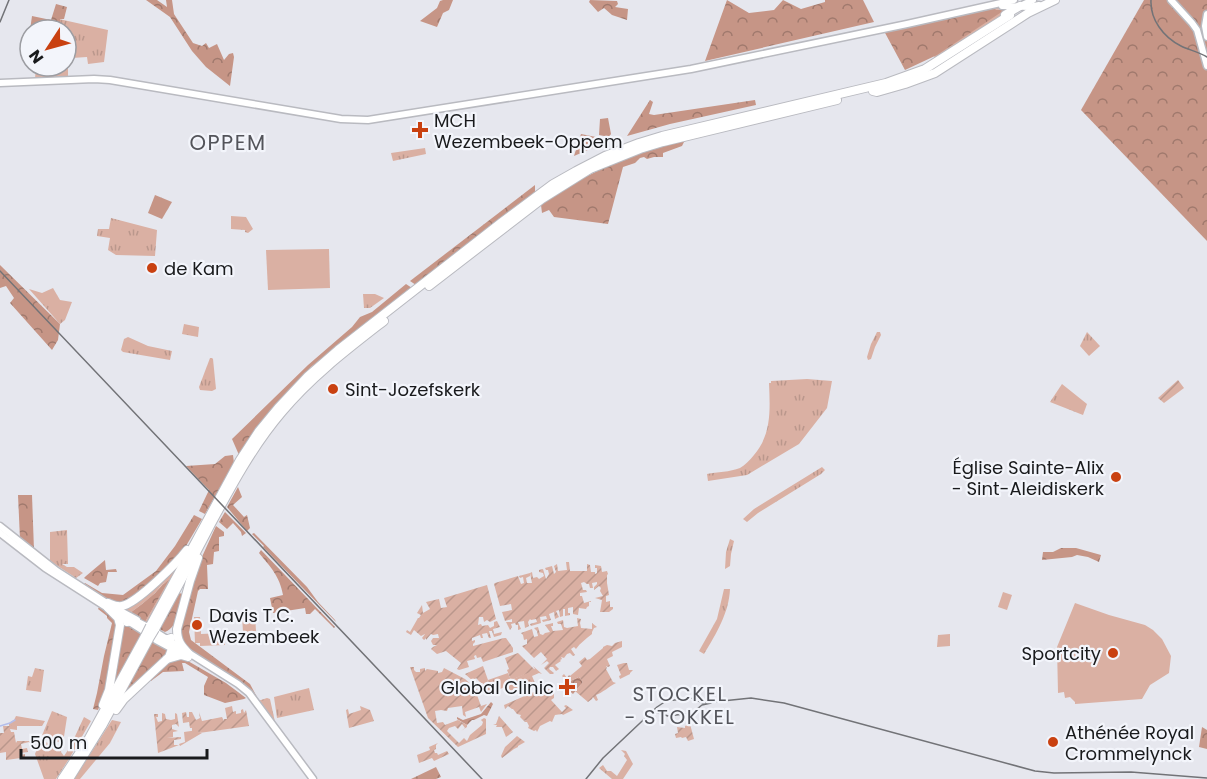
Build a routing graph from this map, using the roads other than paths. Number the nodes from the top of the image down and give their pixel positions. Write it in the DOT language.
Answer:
graph roads {
  1 [pos="1033,0"];
  2 [pos="1050,0"];
  3 [pos="1055,0"];
  4 [pos="1171,0"];
  5 [pos="1014,9"];
  6 [pos="1207,14"];
  7 [pos="1207,37"];
  8 [pos="1207,66"];
  9 [pos="916,79"];
  10 [pos="0,83"];
  11 [pos="0,526"];
  12 [pos="0,533"];
  13 [pos="200,540"];
  14 [pos="130,603"];
  15 [pos="108,606"];
  16 [pos="124,612"];
  17 [pos="127,622"];
  18 [pos="177,629"];
  19 [pos="149,632"];
  20 [pos="120,633"];
  21 [pos="168,639"];
  22 [pos="172,649"];
  23 [pos="188,656"];
  24 [pos="166,660"];
  25 [pos="106,714"];
  26 [pos="62,779"];
  27 [pos="69,779"];
  28 [pos="311,779"];
  1 -- 5 [label="main road"];
  2 -- 5 [label="main road"];
  3 -- 9 [label="highway"];
  4 -- 8 [label="main road"];
  5 -- 9 [label="highway"];
  5 -- 10 [label="main road"];
  5 -- 13 [label="highway"];
  6 -- 7 [label="main road"];
  9 -- 13 [label="highway"];
  11 -- 15 [label="main road"];
  12 -- 15 [label="main road"];
  13 -- 14 [label="highway"];
  13 -- 18 [label="highway"];
  13 -- 19 [label="highway"];
  14 -- 15 [label="highway"];
  14 -- 16 [label="highway"];
  15 -- 16 [label="main road"];
  15 -- 17 [label="main road"];
  15 -- 20 [label="highway"];
  16 -- 17 [label="highway"];
  16 -- 19 [label="main road"];
  17 -- 19 [label="highway"];
  17 -- 20 [label="highway"];
  18 -- 21 [label="highway"];
  18 -- 23 [label="highway"];
  19 -- 21 [label="highway"];
  19 -- 22 [label="main road"];
  19 -- 25 [label="highway"];
  20 -- 25 [label="highway"];
  21 -- 22 [label="highway"];
  21 -- 23 [label="main road"];
  22 -- 23 [label="main road"];
  22 -- 24 [label="highway"];
  23 -- 24 [label="highway"];
  23 -- 28 [label="main road"];
  24 -- 25 [label="highway"];
  25 -- 26 [label="highway"];
  25 -- 27 [label="highway"];
}
